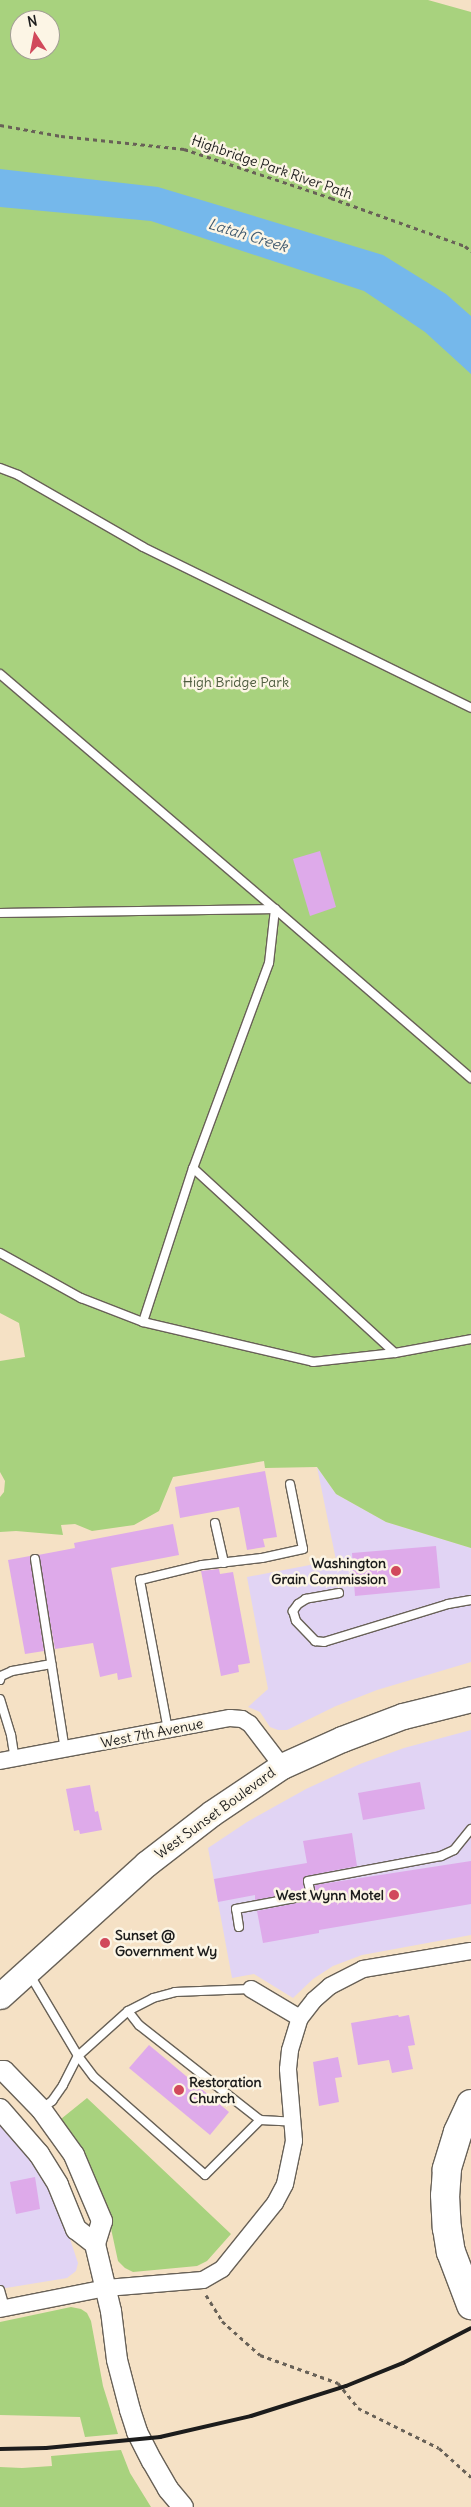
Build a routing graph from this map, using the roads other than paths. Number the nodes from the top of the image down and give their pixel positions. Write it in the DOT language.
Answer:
graph roads {
  1 [pos="0,468"];
  2 [pos="0,674"];
  3 [pos="471,708"];
  4 [pos="275,908"];
  5 [pos="0,912"];
  6 [pos="471,1078"];
  7 [pos="193,1168"];
  8 [pos="0,1253"];
  9 [pos="143,1322"];
  10 [pos="471,1339"];
  11 [pos="395,1353"];
  12 [pos="290,1484"];
  13 [pos="215,1523"];
  14 [pos="35,1559"];
  15 [pos="224,1563"];
  16 [pos="339,1593"];
  17 [pos="471,1600"];
  18 [pos="51,1664"];
  19 [pos="0,1680"];
  20 [pos="0,1699"];
  21 [pos="471,1699"];
  22 [pos="168,1730"];
  23 [pos="65,1750"];
  24 [pos="8,1760"];
  25 [pos="282,1766"];
  26 [pos="471,1830"];
  27 [pos="239,1927"];
  28 [pos="471,1951"];
  29 [pos="27,1971"];
  30 [pos="251,1989"];
  31 [pos="0,1996"];
  32 [pos="128,2010"];
  33 [pos="300,2018"];
  34 [pos="78,2056"];
  35 [pos="0,2071"];
  36 [pos="471,2104"];
  37 [pos="0,2109"];
  38 [pos="41,2109"];
  39 [pos="260,2120"];
  40 [pos="294,2122"];
  41 [pos="95,2244"];
  42 [pos="106,2288"];
  43 [pos="0,2290"];
  44 [pos="471,2305"];
  45 [pos="2,2309"];
  46 [pos="183,2507"];
  1 -- 3 [label="lane"];
  2 -- 4 [label="lane"];
  4 -- 5 [label="lane"];
  4 -- 6 [label="lane"];
  4 -- 7 [label="lane"];
  7 -- 9 [label="lane"];
  7 -- 11 [label="lane"];
  8 -- 9 [label="lane"];
  9 -- 11 [label="lane"];
  10 -- 11 [label="lane"];
  12 -- 15 [label="lane"];
  13 -- 15 [label="lane"];
  14 -- 18 [label="lane"];
  15 -- 22 [label="lane"];
  16 -- 17 [label="lane"];
  18 -- 19 [label="lane"];
  18 -- 23 [label="lane"];
  20 -- 24 [label="lane"];
  21 -- 25 [label="main road, West Sunset Boulevard"];
  22 -- 23 [label="street, West 7th Avenue"];
  22 -- 25 [label="street, West 7th Avenue"];
  23 -- 24 [label="street, West 7th Avenue"];
  25 -- 29 [label="main road, West Sunset Boulevard"];
  26 -- 27 [label="lane"];
  28 -- 33 [label="street"];
  29 -- 31 [label="main road, West Sunset Boulevard"];
  29 -- 34 [label="lane"];
  30 -- 32 [label="lane"];
  30 -- 33 [label="street"];
  32 -- 34 [label="lane"];
  32 -- 39 [label="lane"];
  33 -- 40 [label="street"];
  34 -- 38 [label="lane"];
  34 -- 39 [label="lane"];
  35 -- 38 [label="street"];
  36 -- 44 [label="highway"];
  37 -- 41 [label="street"];
  38 -- 41 [label="street"];
  39 -- 40 [label="lane"];
  40 -- 42 [label="street"];
  41 -- 42 [label="street"];
  42 -- 45 [label="street"];
  42 -- 46 [label="street"];
  43 -- 45 [label="lane"];
}
